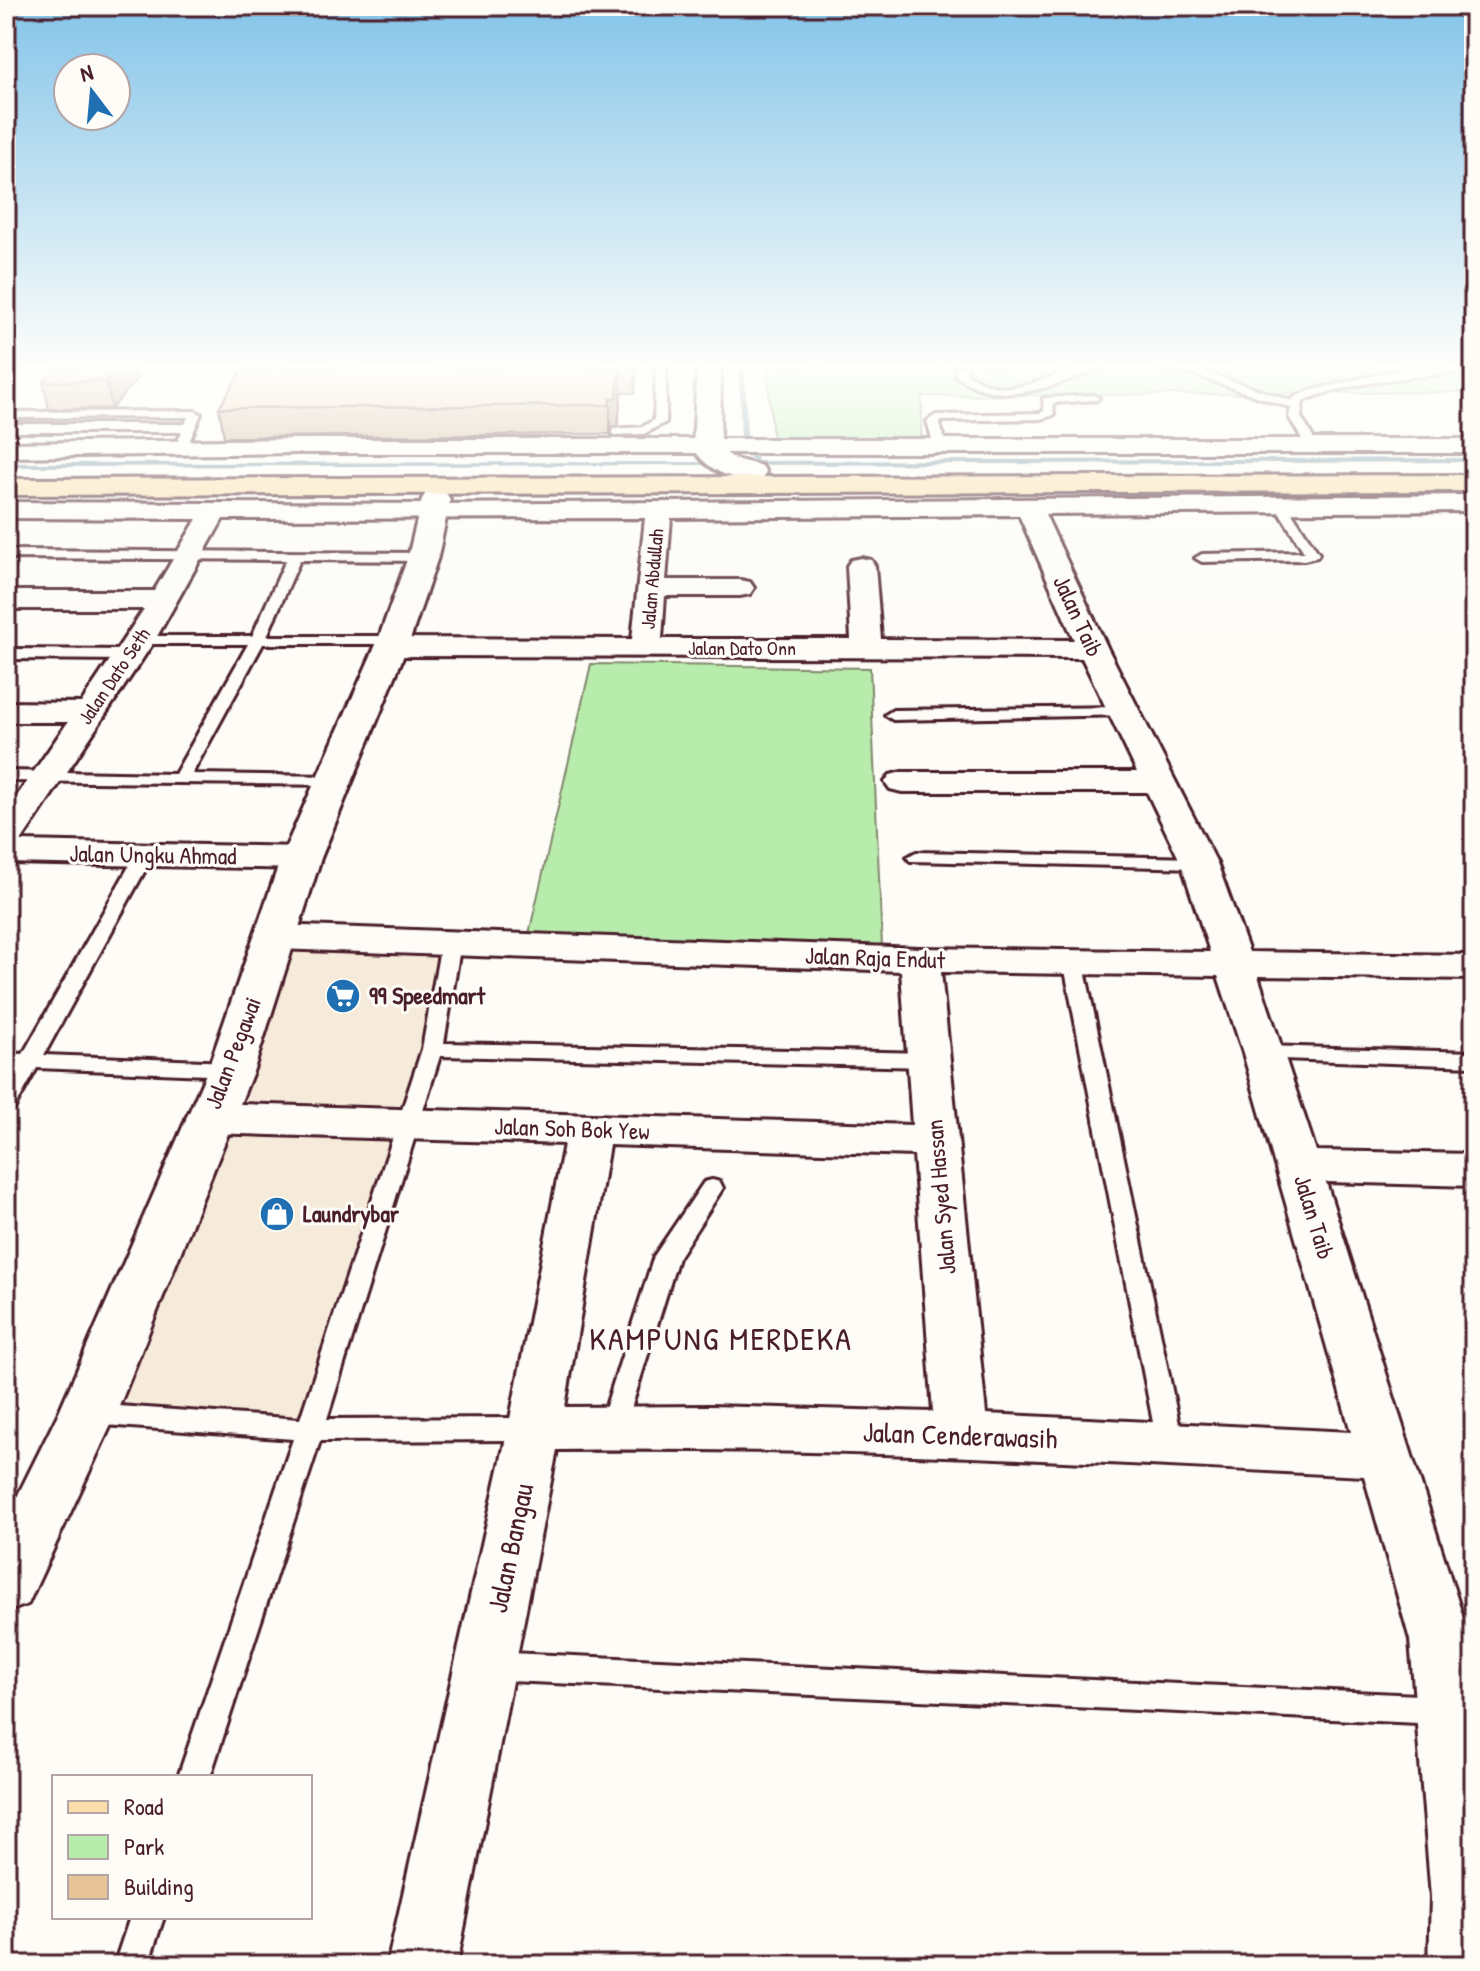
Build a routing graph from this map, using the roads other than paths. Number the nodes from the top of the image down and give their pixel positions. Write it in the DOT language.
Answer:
graph roads {
  1 [pos="684,459"];
  2 [pos="782,459"];
  3 [pos="1474,471"];
  4 [pos="6,475"];
  5 [pos="1474,483"];
  6 [pos="383,486"];
  7 [pos="520,486"];
  8 [pos="6,487"];
  9 [pos="1474,503"];
  10 [pos="1281,505"];
  11 [pos="434,506"];
  12 [pos="1029,508"];
  13 [pos="6,510"];
  14 [pos="215,510"];
  15 [pos="659,510"];
  16 [pos="6,554"];
  17 [pos="190,555"];
  18 [pos="295,556"];
  19 [pos="423,557"];
  20 [pos="1202,558"];
  21 [pos="861,566"];
  22 [pos="651,588"];
  23 [pos="740,588"];
  24 [pos="6,600"];
  25 [pos="164,600"];
  26 [pos="257,641"];
  27 [pos="392,644"];
  28 [pos="646,647"];
  29 [pos="134,648"];
  30 [pos="867,649"];
  31 [pos="1093,649"];
  32 [pos="6,654"];
  33 [pos="6,712"];
  34 [pos="1125,712"];
  35 [pos="90,713"];
  36 [pos="893,715"];
  37 [pos="6,776"];
  38 [pos="48,776"];
  39 [pos="180,780"];
  40 [pos="332,781"];
  41 [pos="902,782"];
  42 [pos="1157,782"];
  43 [pos="6,838"];
  44 [pos="6,852"];
  45 [pos="145,854"];
  46 [pos="916,857"];
  47 [pos="301,858"];
  48 [pos="1199,863"];
  49 [pos="276,937"];
  50 [pos="451,943"];
  51 [pos="920,960"];
  52 [pos="1073,960"];
  53 [pos="1232,962"];
  54 [pos="1474,967"];
  55 [pos="432,1049"];
  56 [pos="1264,1053"];
  57 [pos="1474,1059"];
  58 [pos="6,1060"];
  59 [pos="30,1060"];
  60 [pos="929,1060"];
  61 [pos="231,1069"];
  62 [pos="6,1104"];
  63 [pos="208,1118"];
  64 [pos="408,1124"];
  65 [pos="589,1130"];
  66 [pos="936,1141"];
  67 [pos="1299,1166"];
  68 [pos="1474,1170"];
  69 [pos="712,1188"];
  70 [pos="87,1414"];
  71 [pos="612,1428"];
  72 [pos="535,1429"];
  73 [pos="310,1430"];
  74 [pos="961,1434"];
  75 [pos="1170,1443"];
  76 [pos="1385,1455"];
  77 [pos="6,1584"];
  78 [pos="1457,1645"];
  79 [pos="485,1666"];
  80 [pos="1449,1710"];
  81 [pos="195,1775"];
  82 [pos="1469,1898"];
  83 [pos="146,1919"];
  84 [pos="131,1965"];
  85 [pos="422,1965"];
  86 [pos="1464,1965"];
  1 -- 4 [label="main road"];
  2 -- 3 [label="main road"];
  5 -- 7 [label="main road"];
  6 -- 7 [label="main road"];
  6 -- 8 [label="main road"];
  6 -- 11 [label="street"];
  7 -- 11 [label="street"];
  9 -- 10 [label="street"];
  10 -- 12 [label="street"];
  10 -- 20 [label="lane"];
  11 -- 14 [label="street"];
  11 -- 15 [label="street"];
  11 -- 19 [label="street, Jalan Pegawai"];
  12 -- 15 [label="street"];
  12 -- 31 [label="street, Jalan Taib"];
  13 -- 14 [label="street"];
  14 -- 17 [label="street, Jalan Dato Seth"];
  15 -- 22 [label="street, Jalan Abdullah"];
  16 -- 17 [label="lane"];
  17 -- 18 [label="lane"];
  17 -- 25 [label="street, Jalan Dato Seth"];
  18 -- 19 [label="lane"];
  18 -- 26 [label="lane"];
  19 -- 27 [label="street, Jalan Pegawai"];
  21 -- 30 [label="street"];
  22 -- 23 [label="street"];
  22 -- 28 [label="street, Jalan Abdullah"];
  24 -- 25 [label="street"];
  25 -- 29 [label="street, Jalan Dato Seth"];
  26 -- 27 [label="lane"];
  26 -- 29 [label="lane"];
  26 -- 39 [label="lane"];
  27 -- 28 [label="street, Jalan Dato Onn"];
  27 -- 40 [label="street, Jalan Pegawai"];
  28 -- 30 [label="street, Jalan Dato Onn"];
  29 -- 32 [label="lane"];
  29 -- 35 [label="street, Jalan Dato Seth"];
  30 -- 31 [label="street, Jalan Dato Onn"];
  31 -- 34 [label="street, Jalan Taib"];
  33 -- 35 [label="street"];
  34 -- 36 [label="lane"];
  34 -- 42 [label="street, Jalan Taib"];
  35 -- 38 [label="street, Jalan Dato Seth"];
  37 -- 38 [label="lane"];
  38 -- 39 [label="lane"];
  38 -- 43 [label="street, Jalan Dato Seth"];
  39 -- 40 [label="lane"];
  40 -- 47 [label="street, Jalan Pegawai"];
  41 -- 42 [label="street"];
  42 -- 48 [label="street, Jalan Taib"];
  44 -- 45 [label="street, Jalan Ungku Ahmad"];
  45 -- 47 [label="street, Jalan Ungku Ahmad"];
  45 -- 59 [label="lane"];
  46 -- 48 [label="lane"];
  47 -- 49 [label="street, Jalan Pegawai"];
  48 -- 53 [label="street, Jalan Taib"];
  49 -- 50 [label="street, Jalan Raja Endut"];
  49 -- 61 [label="street, Jalan Pegawai"];
  50 -- 51 [label="street, Jalan Raja Endut"];
  50 -- 55 [label="lane"];
  51 -- 52 [label="street, Jalan Raja Endut"];
  51 -- 60 [label="street, Jalan Syed Hassan"];
  52 -- 53 [label="street, Jalan Raja Endut"];
  52 -- 75 [label="lane"];
  53 -- 54 [label="street, Jalan Raja Endut"];
  53 -- 56 [label="street, Jalan Taib"];
  55 -- 60 [label="lane"];
  55 -- 64 [label="lane"];
  56 -- 57 [label="lane"];
  56 -- 67 [label="street, Jalan Taib"];
  58 -- 59 [label="lane"];
  59 -- 61 [label="lane"];
  59 -- 62 [label="lane"];
  60 -- 66 [label="street, Jalan Syed Hassan"];
  61 -- 63 [label="street, Jalan Pegawai"];
  63 -- 64 [label="street, Jalan Soh Bok Yew"];
  63 -- 70 [label="street, Jalan Pegawai"];
  64 -- 65 [label="street, Jalan Soh Bok Yew"];
  64 -- 73 [label="lane"];
  65 -- 66 [label="street, Jalan Soh Bok Yew"];
  65 -- 72 [label="street, Jalan Bangau"];
  66 -- 74 [label="street, Jalan Syed Hassan"];
  67 -- 68 [label="street"];
  67 -- 76 [label="street, Jalan Taib"];
  69 -- 71 [label="lane"];
  70 -- 73 [label="lane"];
  70 -- 77 [label="street, Jalan Pegawai"];
  71 -- 72 [label="street, Jalan Cenderawasih"];
  71 -- 74 [label="street, Jalan Cenderawasih"];
  72 -- 73 [label="lane"];
  72 -- 79 [label="street, Jalan Bangau"];
  73 -- 81 [label="lane"];
  74 -- 75 [label="street, Jalan Cenderawasih"];
  75 -- 76 [label="street, Jalan Cenderawasih"];
  76 -- 78 [label="street, Jalan Taib"];
  78 -- 80 [label="street, Jalan Taib"];
  79 -- 80 [label="lane"];
  79 -- 85 [label="street, Jalan Bangau"];
  80 -- 82 [label="street, Jalan Taib"];
  82 -- 86 [label="street, Jalan Taib"];
  83 -- 84 [label="lane"];
}
